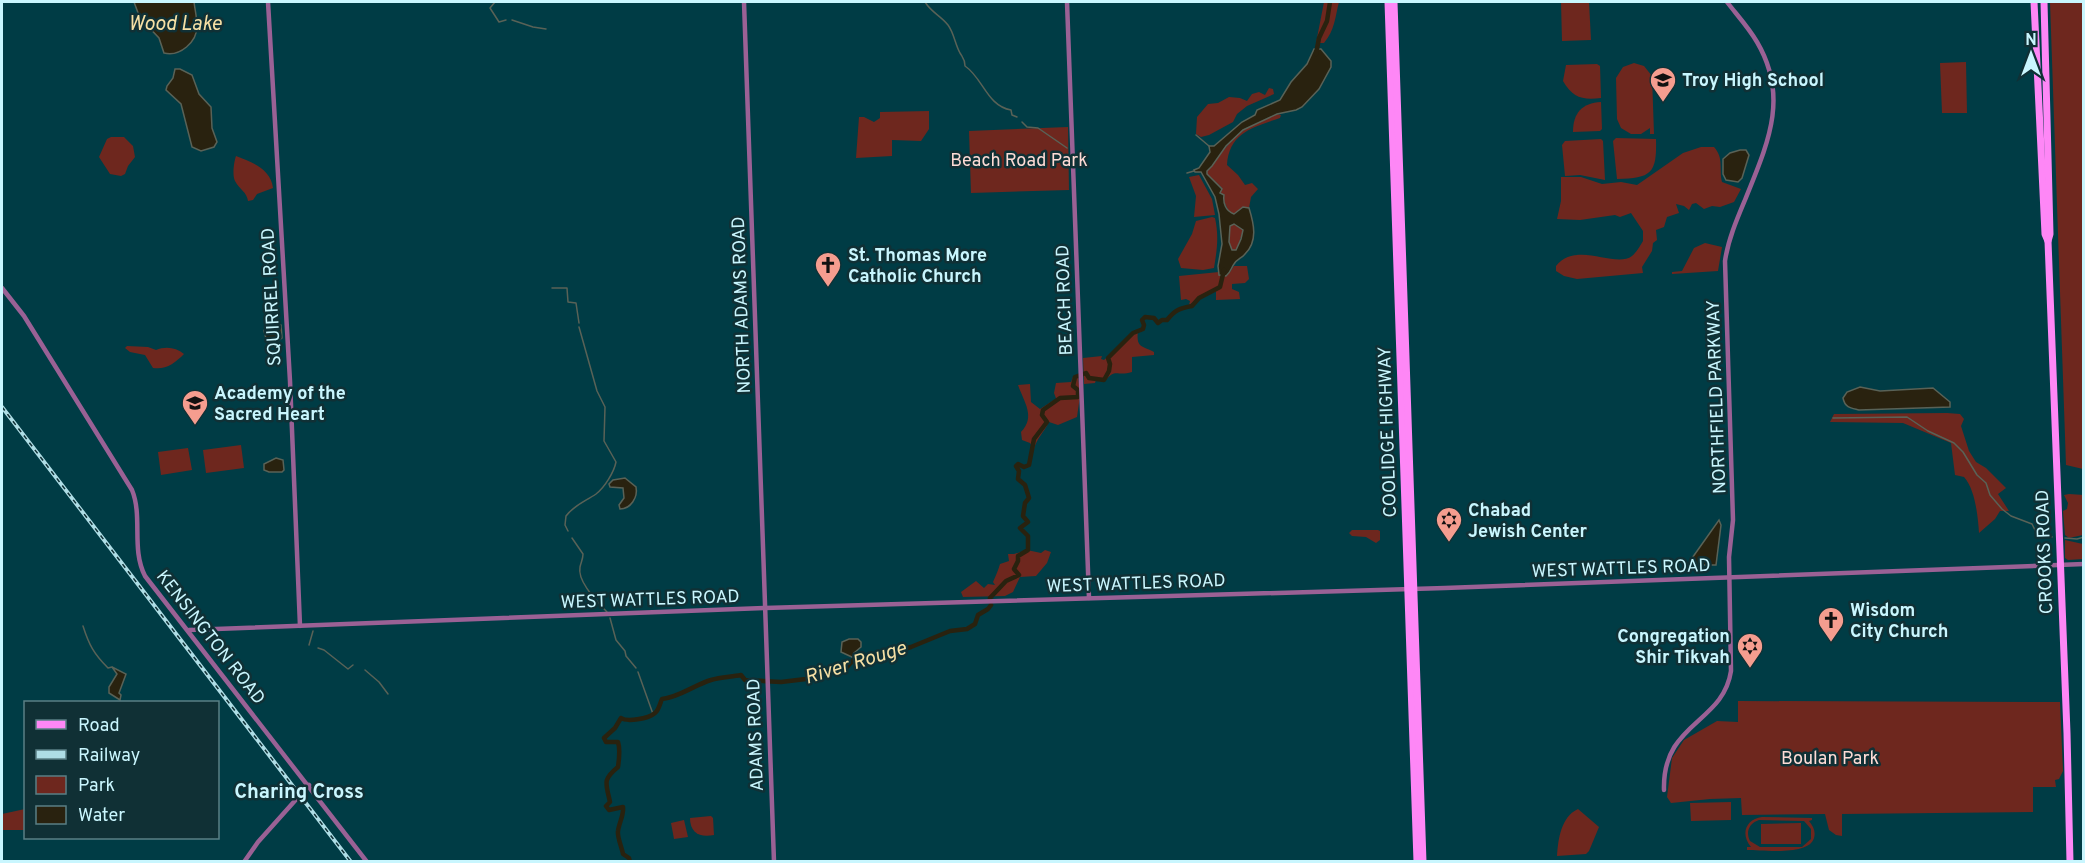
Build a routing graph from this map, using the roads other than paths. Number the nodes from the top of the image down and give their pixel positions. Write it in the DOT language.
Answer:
graph roads {
  1 [pos="268,2"];
  2 [pos="744,2"];
  3 [pos="1067,2"];
  4 [pos="1388,2"];
  5 [pos="1394,2"];
  6 [pos="1727,2"];
  7 [pos="2034,2"];
  8 [pos="2044,2"];
  9 [pos="2035,11"];
  10 [pos="2044,14"];
  11 [pos="2037,54"];
  12 [pos="2046,58"];
  13 [pos="2038,110"];
  14 [pos="2047,113"];
  15 [pos="2039,128"];
  16 [pos="2048,129"];
  17 [pos="2046,184"];
  18 [pos="2,288"];
  19 [pos="1404,417"];
  20 [pos="2084,564"];
  21 [pos="2059,565"];
  22 [pos="1730,578"];
  23 [pos="1411,589"];
  24 [pos="1089,598"];
  25 [pos="765,609"];
  26 [pos="300,626"];
  27 [pos="189,630"];
  28 [pos="309,785"];
  29 [pos="1664,790"];
  30 [pos="244,861"];
  31 [pos="367,861"];
  32 [pos="774,861"];
  33 [pos="1417,861"];
  34 [pos="1423,861"];
  35 [pos="2070,861"];
  1 -- 26 [label="street, SQUIRREL ROAD"];
  2 -- 25 [label="street, NORTH ADAMS ROAD"];
  3 -- 24 [label="street, BEACH ROAD"];
  4 -- 19 [label="main road, COOLIDGE HIGHWAY"];
  5 -- 19 [label="main road, COOLIDGE HIGHWAY"];
  6 -- 22 [label="street, NORTHFIELD PARKWAY"];
  7 -- 9 [label="main road, CROOKS ROAD"];
  8 -- 10 [label="main road, CROOKS ROAD"];
  9 -- 10 [label="main road"];
  9 -- 11 [label="main road, CROOKS ROAD"];
  10 -- 12 [label="main road, CROOKS ROAD"];
  11 -- 12 [label="main road"];
  11 -- 13 [label="main road, CROOKS ROAD"];
  12 -- 14 [label="main road, CROOKS ROAD"];
  13 -- 14 [label="main road"];
  13 -- 15 [label="main road, CROOKS ROAD"];
  14 -- 16 [label="main road, CROOKS ROAD"];
  15 -- 16 [label="main road"];
  15 -- 17 [label="main road, CROOKS ROAD"];
  16 -- 17 [label="main road, CROOKS ROAD"];
  17 -- 21 [label="main road, CROOKS ROAD"];
  18 -- 27 [label="street, KENSINGTON ROAD"];
  19 -- 23 [label="main road, COOLIDGE HIGHWAY"];
  20 -- 21 [label="street, WEST WATTLES ROAD"];
  21 -- 22 [label="street, WEST WATTLES ROAD"];
  21 -- 35 [label="main road, CROOKS ROAD"];
  22 -- 23 [label="street, WEST WATTLES ROAD"];
  22 -- 29 [label="street, NORTHFIELD PARKWAY"];
  23 -- 24 [label="street, WEST WATTLES ROAD"];
  23 -- 33 [label="main road, COOLIDGE HIGHWAY"];
  23 -- 34 [label="main road, COOLIDGE HIGHWAY"];
  24 -- 25 [label="street, WEST WATTLES ROAD"];
  25 -- 26 [label="street, WEST WATTLES ROAD"];
  25 -- 32 [label="street, ADAMS ROAD"];
  26 -- 27 [label="street, WEST WATTLES ROAD"];
  27 -- 28 [label="street, KENSINGTON ROAD"];
  28 -- 30 [label="street"];
  28 -- 31 [label="street, KENSINGTON ROAD"];
}
